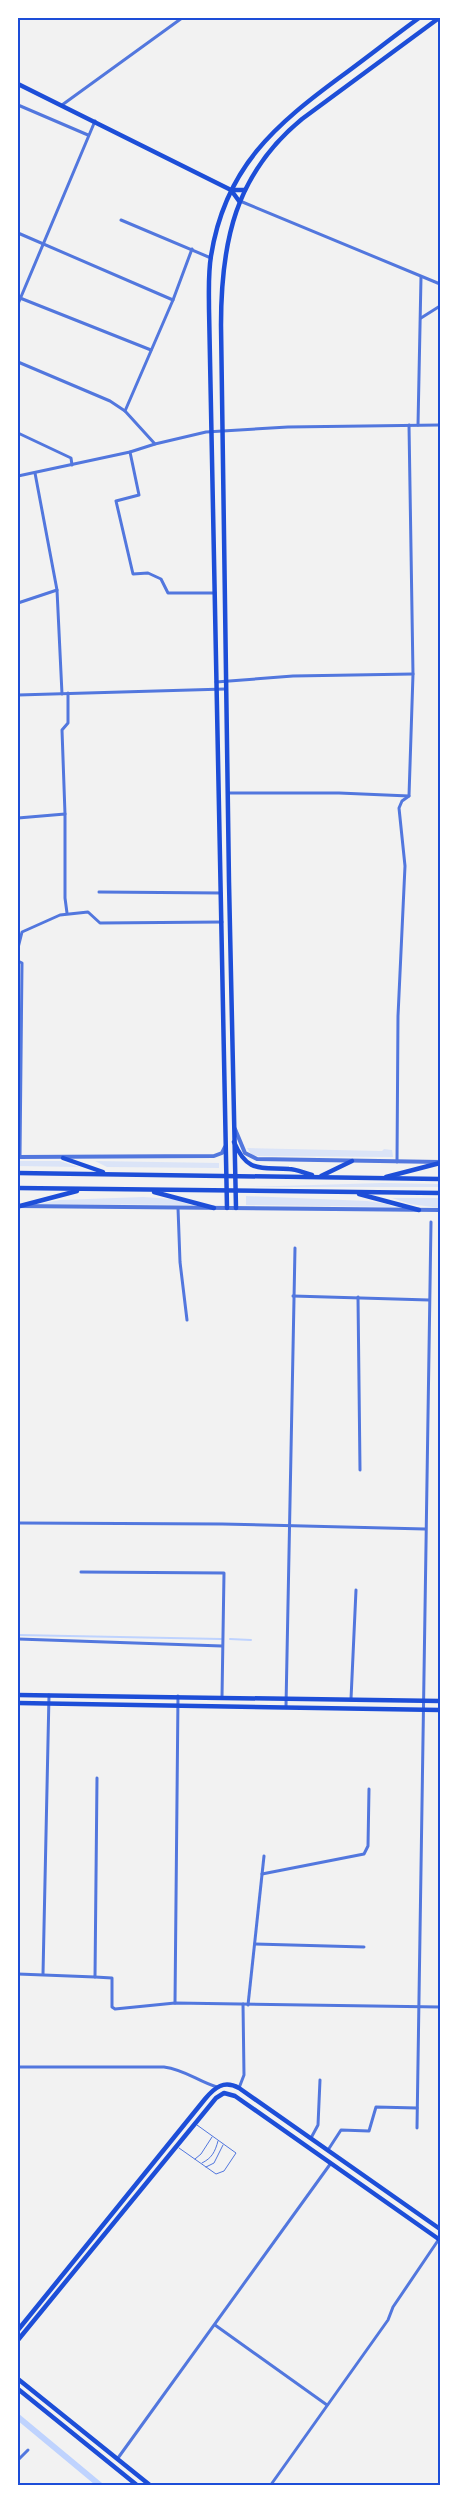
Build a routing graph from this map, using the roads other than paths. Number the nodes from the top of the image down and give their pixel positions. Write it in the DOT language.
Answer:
graph roads {
  1 [pos="182,18"];
  2 [pos="419,18"];
  3 [pos="438,18"];
  4 [pos="18,84"];
  5 [pos="62,104"];
  6 [pos="18,105"];
  7 [pos="95,121"];
  8 [pos="88,135"];
  9 [pos="231,190"];
  10 [pos="245,190"];
  11 [pos="239,201"];
  12 [pos="121,220"];
  13 [pos="18,233"];
  14 [pos="42,244"];
  15 [pos="192,249"];
  16 [pos="211,258"];
  17 [pos="421,277"];
  18 [pos="440,284"];
  19 [pos="20,298"];
  20 [pos="173,300"];
  21 [pos="18,304"];
  22 [pos="440,306"];
  23 [pos="421,318"];
  24 [pos="151,350"];
  25 [pos="18,362"];
  26 [pos="125,411"];
  27 [pos="409,425"];
  28 [pos="418,425"];
  29 [pos="440,425"];
  30 [pos="222,431"];
  31 [pos="212,432"];
  32 [pos="18,433"];
  33 [pos="155,444"];
  34 [pos="130,452"];
  35 [pos="72,465"];
  36 [pos="35,473"];
  37 [pos="18,476"];
  38 [pos="57,590"];
  39 [pos="215,593"];
  40 [pos="18,603"];
  41 [pos="413,674"];
  42 [pos="216,682"];
  43 [pos="225,682"];
  44 [pos="226,688"];
  45 [pos="216,689"];
  46 [pos="68,693"];
  47 [pos="62,694"];
  48 [pos="18,695"];
  49 [pos="227,793"];
  50 [pos="409,796"];
  51 [pos="65,814"];
  52 [pos="18,818"];
  53 [pos="99,892"];
  54 [pos="221,893"];
  55 [pos="67,913"];
  56 [pos="222,922"];
  57 [pos="18,948"];
  58 [pos="18,961"];
  59 [pos="234,1127"];
  60 [pos="226,1142"];
  61 [pos="234,1142"];
  62 [pos="19,1157"];
  63 [pos="63,1158"];
  64 [pos="352,1161"];
  65 [pos="397,1162"];
  66 [pos="440,1162"];
  67 [pos="18,1173"];
  68 [pos="107,1173"];
  69 [pos="226,1175"];
  70 [pos="235,1175"];
  71 [pos="318,1177"];
  72 [pos="378,1179"];
  73 [pos="440,1179"];
  74 [pos="18,1188"];
  75 [pos="84,1189"];
  76 [pos="148,1190"];
  77 [pos="226,1191"];
  78 [pos="236,1191"];
  79 [pos="353,1192"];
  80 [pos="440,1193"];
  81 [pos="18,1206"];
  82 [pos="178,1208"];
  83 [pos="214,1208"];
  84 [pos="227,1208"];
  85 [pos="236,1208"];
  86 [pos="419,1210"];
  87 [pos="440,1210"];
  88 [pos="431,1222"];
  89 [pos="295,1248"];
  90 [pos="292,1296"];
  91 [pos="358,1298"];
  92 [pos="429,1300"];
  93 [pos="187,1320"];
  94 [pos="360,1470"];
  95 [pos="18,1523"];
  96 [pos="289,1526"];
  97 [pos="425,1529"];
  98 [pos="81,1572"];
  99 [pos="356,1590"];
  100 [pos="18,1639"];
  101 [pos="222,1646"];
  102 [pos="18,1695"];
  103 [pos="49,1695"];
  104 [pos="178,1696"];
  105 [pos="222,1697"];
  106 [pos="286,1698"];
  107 [pos="351,1700"];
  108 [pos="424,1701"];
  109 [pos="440,1701"];
  110 [pos="18,1703"];
  111 [pos="50,1704"];
  112 [pos="178,1705"];
  113 [pos="286,1706"];
  114 [pos="424,1709"];
  115 [pos="440,1710"];
  116 [pos="97,1778"];
  117 [pos="369,1789"];
  118 [pos="264,1856"];
  119 [pos="262,1874"];
  120 [pos="254,1944"];
  121 [pos="364,1947"];
  122 [pos="18,1974"];
  123 [pos="43,1974"];
  124 [pos="94,1977"];
  125 [pos="175,2003"];
  126 [pos="243,2004"];
  127 [pos="248,2005"];
  128 [pos="419,2008"];
  129 [pos="440,2008"];
  130 [pos="18,2067"];
  131 [pos="320,2080"];
  132 [pos="217,2087"];
  133 [pos="239,2088"];
  134 [pos="417,2108"];
  135 [pos="196,2123"];
  136 [pos="417,2128"];
  137 [pos="300,2130"];
  138 [pos="212,2136"];
  139 [pos="295,2137"];
  140 [pos="310,2138"];
  141 [pos="171,2141"];
  142 [pos="219,2141"];
  143 [pos="224,2144"];
  144 [pos="166,2146"];
  145 [pos="177,2146"];
  146 [pos="328,2150"];
  147 [pos="172,2151"];
  148 [pos="195,2159"];
  149 [pos="201,2163"];
  150 [pos="332,2163"];
  151 [pos="206,2167"];
  152 [pos="440,2229"];
  153 [pos="440,2239"];
  154 [pos="215,2325"];
  155 [pos="18,2330"];
  156 [pos="18,2340"];
  157 [pos="18,2379"];
  158 [pos="18,2389"];
  159 [pos="327,2404"];
  160 [pos="28,2450"];
  161 [pos="118,2458"];
  162 [pos="18,2460"];
  163 [pos="138,2486"];
  164 [pos="151,2486"];
  165 [pos="270,2486"];
  1 -- 5 [label="street"];
  2 -- 9 [label="main road"];
  3 -- 10 [label="main road"];
  4 -- 5 [label="main road"];
  5 -- 7 [label="main road"];
  6 -- 8 [label="street"];
  7 -- 8 [label="street"];
  7 -- 9 [label="main road"];
  8 -- 14 [label="street"];
  9 -- 10 [label="main road"];
  9 -- 11 [label="main road"];
  9 -- 16 [label="main road"];
  10 -- 11 [label="main road"];
  11 -- 17 [label="street"];
  11 -- 30 [label="main road"];
  12 -- 15 [label="street"];
  13 -- 14 [label="street"];
  14 -- 19 [label="street"];
  14 -- 20 [label="street"];
  15 -- 16 [label="street"];
  15 -- 20 [label="street"];
  16 -- 31 [label="main road"];
  17 -- 18 [label="street"];
  17 -- 23 [label="street"];
  19 -- 21 [label="street"];
  19 -- 24 [label="street"];
  20 -- 24 [label="street"];
  22 -- 23 [label="street"];
  23 -- 28 [label="street"];
  24 -- 26 [label="street"];
  25 -- 26 [label="street"];
  26 -- 33 [label="street"];
  27 -- 28 [label="street"];
  27 -- 30 [label="street"];
  27 -- 41 [label="street"];
  28 -- 29 [label="street"];
  30 -- 31 [label="street"];
  30 -- 43 [label="main road"];
  31 -- 33 [label="street"];
  31 -- 39 [label="main road"];
  32 -- 35 [label="street"];
  33 -- 34 [label="street"];
  34 -- 35 [label="street"];
  34 -- 39 [label="street"];
  35 -- 36 [label="street"];
  36 -- 37 [label="street"];
  36 -- 38 [label="street"];
  38 -- 40 [label="street"];
  38 -- 47 [label="street"];
  39 -- 42 [label="main road"];
  41 -- 43 [label="street"];
  41 -- 50 [label="street"];
  42 -- 43 [label="street"];
  42 -- 45 [label="main road"];
  43 -- 44 [label="main road"];
  44 -- 45 [label="street"];
  44 -- 49 [label="main road"];
  45 -- 46 [label="street"];
  45 -- 54 [label="main road"];
  46 -- 47 [label="street"];
  46 -- 51 [label="street"];
  47 -- 48 [label="street"];
  49 -- 50 [label="street"];
  49 -- 59 [label="main road"];
  50 -- 65 [label="street"];
  51 -- 52 [label="street"];
  51 -- 55 [label="street"];
  53 -- 54 [label="street"];
  54 -- 56 [label="main road"];
  55 -- 56 [label="street"];
  55 -- 57 [label="street"];
  56 -- 60 [label="main road"];
  58 -- 62 [label="street"];
  59 -- 61 [label="main road"];
  59 -- 64 [label="street"];
  60 -- 63 [label="street"];
  60 -- 69 [label="main road"];
  61 -- 70 [label="main road"];
  61 -- 71 [label="main road"];
  62 -- 63 [label="street"];
  63 -- 68 [label="main road"];
  64 -- 65 [label="street"];
  64 -- 71 [label="main road"];
  65 -- 66 [label="street"];
  66 -- 72 [label="main road"];
  67 -- 68 [label="main road"];
  68 -- 69 [label="main road"];
  69 -- 70 [label="main road"];
  69 -- 77 [label="main road"];
  70 -- 71 [label="main road"];
  70 -- 78 [label="main road"];
  71 -- 72 [label="main road"];
  72 -- 73 [label="main road"];
  74 -- 75 [label="main road"];
  75 -- 76 [label="main road"];
  75 -- 81 [label="main road"];
  76 -- 77 [label="main road"];
  76 -- 83 [label="main road"];
  77 -- 78 [label="main road"];
  77 -- 84 [label="main road"];
  78 -- 79 [label="main road"];
  78 -- 85 [label="main road"];
  79 -- 80 [label="main road"];
  79 -- 86 [label="main road"];
  81 -- 82 [label="street"];
  82 -- 83 [label="street"];
  82 -- 93 [label="street"];
  83 -- 84 [label="street"];
  84 -- 85 [label="street"];
  85 -- 86 [label="street"];
  86 -- 87 [label="street"];
  88 -- 92 [label="street"];
  89 -- 90 [label="street"];
  90 -- 91 [label="street"];
  90 -- 96 [label="street"];
  91 -- 92 [label="street"];
  91 -- 94 [label="street"];
  92 -- 97 [label="street"];
  95 -- 96 [label="street"];
  96 -- 97 [label="street"];
  96 -- 106 [label="street"];
  97 -- 108 [label="street"];
  98 -- 101 [label="street"];
  99 -- 107 [label="street"];
  100 -- 101 [label="street"];
  101 -- 105 [label="street"];
  102 -- 103 [label="main road"];
  103 -- 104 [label="main road"];
  103 -- 111 [label="street"];
  104 -- 105 [label="main road"];
  104 -- 112 [label="street"];
  105 -- 106 [label="main road"];
  106 -- 107 [label="main road"];
  106 -- 113 [label="street"];
  107 -- 108 [label="main road"];
  108 -- 109 [label="main road"];
  108 -- 114 [label="street"];
  110 -- 111 [label="main road"];
  111 -- 112 [label="main road"];
  111 -- 123 [label="street"];
  112 -- 113 [label="main road"];
  112 -- 125 [label="street"];
  113 -- 114 [label="main road"];
  114 -- 115 [label="main road"];
  114 -- 128 [label="street"];
  116 -- 124 [label="street"];
  117 -- 119 [label="street"];
  118 -- 119 [label="street"];
  119 -- 120 [label="street"];
  120 -- 121 [label="street"];
  120 -- 127 [label="street"];
  122 -- 123 [label="street"];
  123 -- 124 [label="street"];
  124 -- 125 [label="street"];
  125 -- 126 [label="street"];
  126 -- 127 [label="street"];
  126 -- 133 [label="street"];
  127 -- 128 [label="street"];
  128 -- 129 [label="street"];
  128 -- 134 [label="street"];
  130 -- 132 [label="street"];
  131 -- 140 [label="street"];
  132 -- 133 [label="main road"];
  132 -- 141 [label="main road"];
  133 -- 137 [label="main road"];
  134 -- 136 [label="street"];
  134 -- 146 [label="street"];
  135 -- 138 [label="lane"];
  135 -- 139 [label="main road"];
  135 -- 145 [label="main road"];
  137 -- 139 [label="main road"];
  137 -- 140 [label="main road"];
  138 -- 142 [label="lane"];
  138 -- 148 [label="lane"];
  139 -- 150 [label="main road"];
  140 -- 146 [label="main road"];
  141 -- 144 [label="main road"];
  141 -- 145 [label="lane"];
  142 -- 143 [label="lane"];
  142 -- 149 [label="lane"];
  143 -- 151 [label="lane"];
  143 -- 151 [label="lane"];
  144 -- 147 [label="main road"];
  144 -- 155 [label="main road"];
  145 -- 147 [label="main road"];
  145 -- 148 [label="lane"];
  146 -- 152 [label="main road"];
  147 -- 156 [label="main road"];
  148 -- 149 [label="lane"];
  149 -- 151 [label="lane"];
  150 -- 153 [label="main road"];
  150 -- 154 [label="street"];
  153 -- 159 [label="street"];
  154 -- 159 [label="street"];
  154 -- 161 [label="street"];
  157 -- 161 [label="main road"];
  158 -- 163 [label="main road"];
  159 -- 165 [label="street"];
  160 -- 162 [label="street"];
  161 -- 164 [label="main road"];
}
